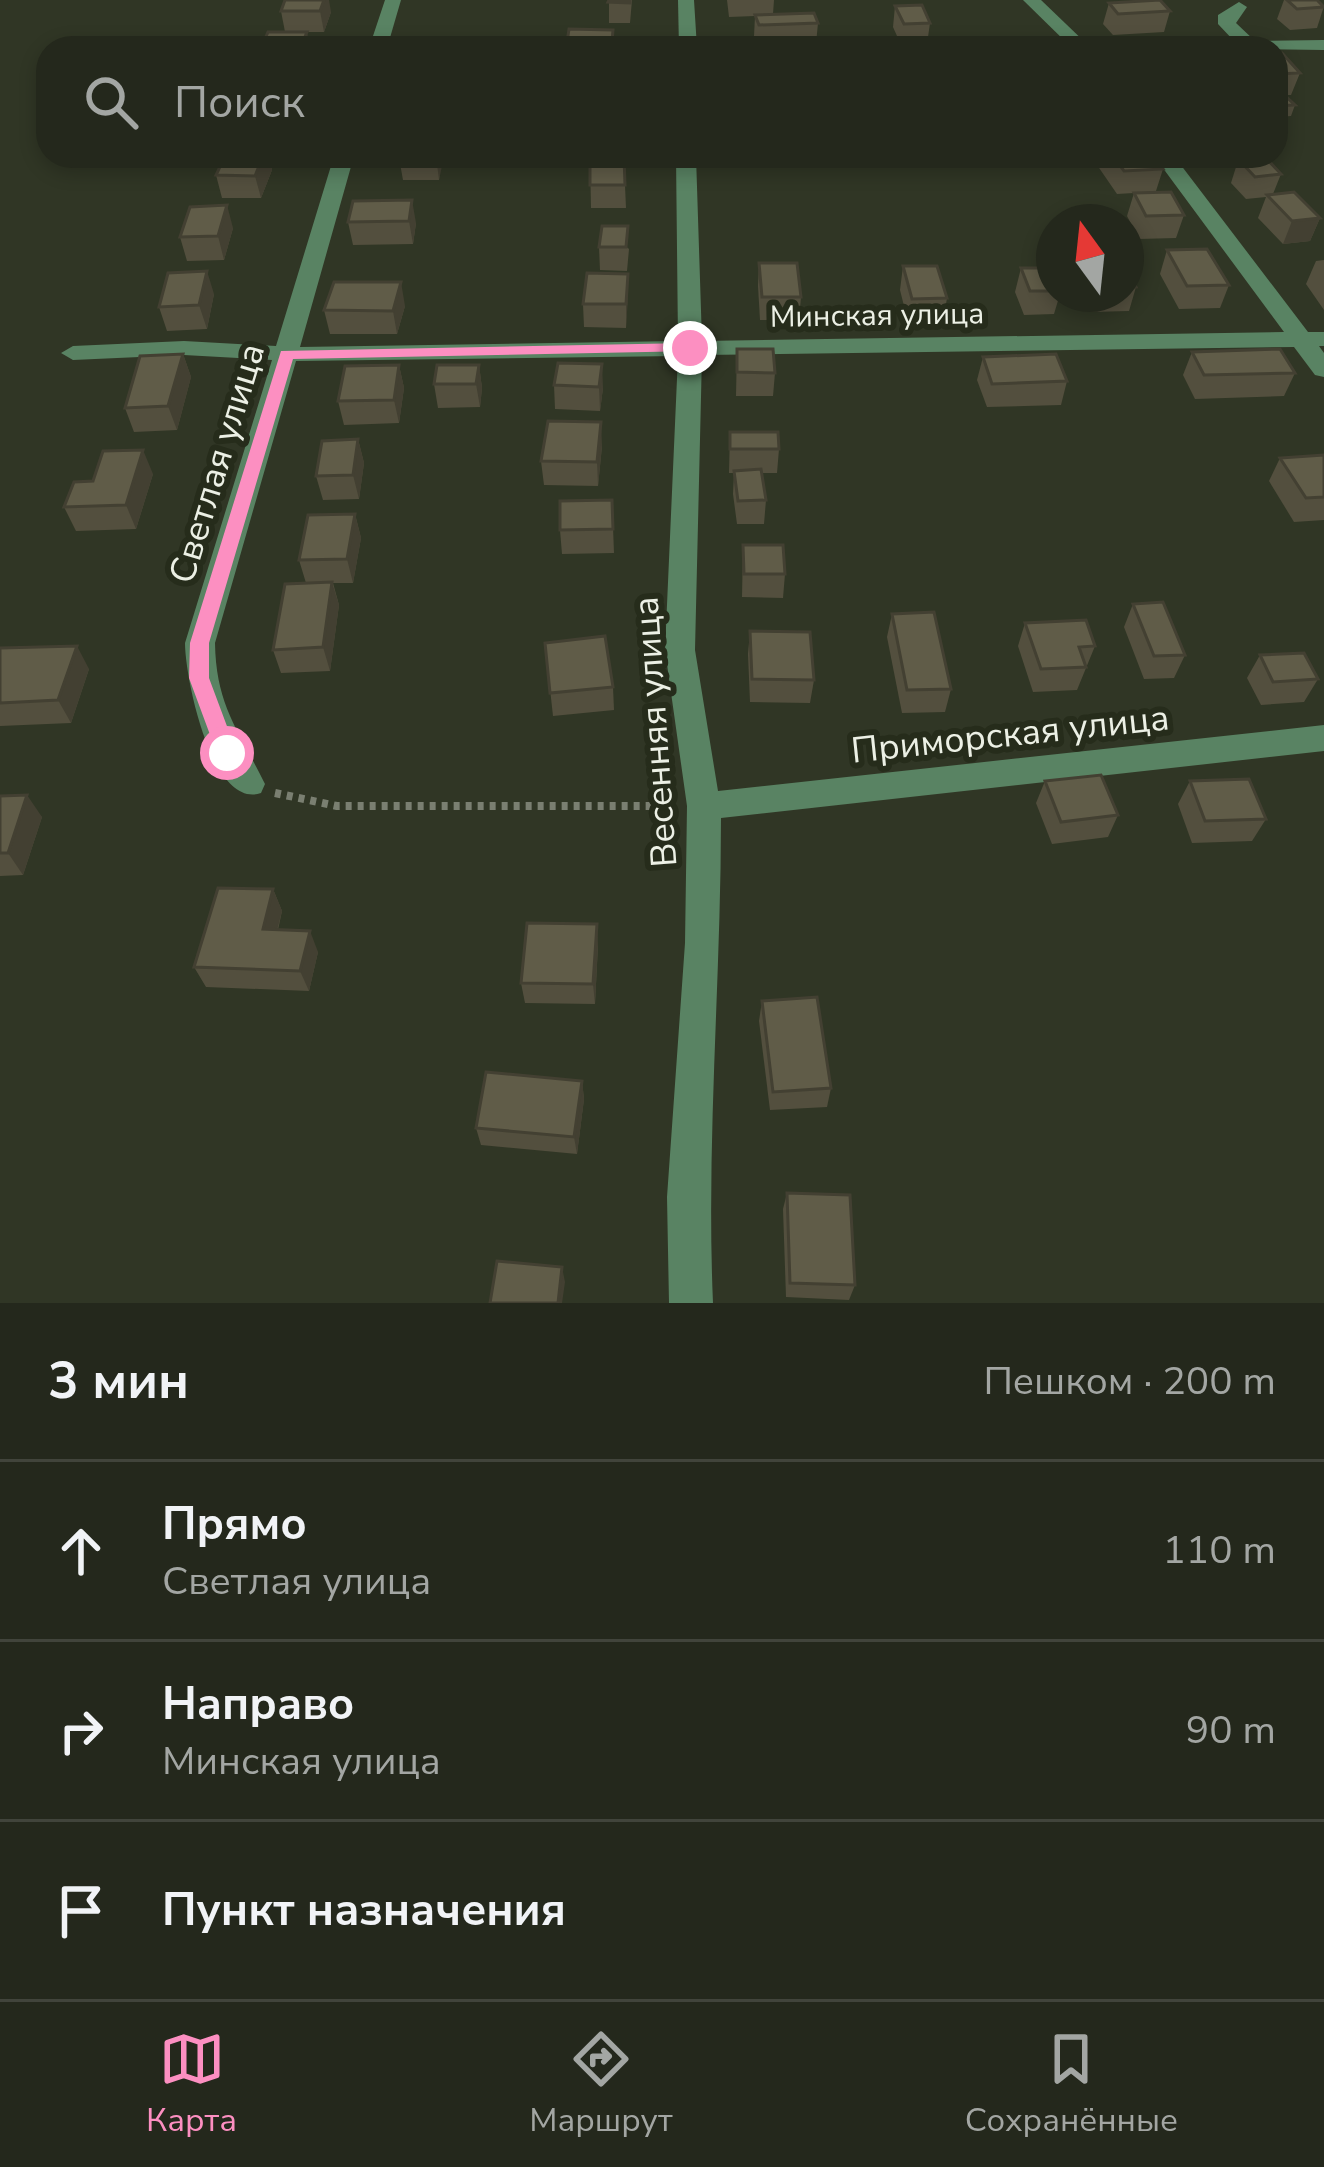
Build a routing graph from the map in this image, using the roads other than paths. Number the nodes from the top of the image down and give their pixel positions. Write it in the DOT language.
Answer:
graph roads {
  1 [pos="393,0"];
  2 [pos="686,0"];
  3 [pos="1031,0"];
  4 [pos="1238,7"];
  5 [pos="381,36"];
  6 [pos="688,36"];
  7 [pos="1069,36"];
  8 [pos="1240,36"];
  9 [pos="1288,45"];
  10 [pos="1324,45"];
  11 [pos="340,168"];
  12 [pos="686,168"];
  13 [pos="1174,168"];
  14 [pos="1313,339"];
  15 [pos="690,348"];
  16 [pos="73,353"];
  17 [pos="287,354"];
  18 [pos="1324,370"];
  19 [pos="1324,738"];
  20 [pos="249,784"];
  21 [pos="704,806"];
  22 [pos="691,1303"];
  1 -- 5 [label="street"];
  2 -- 6 [label="street"];
  3 -- 7 [label="street"];
  4 -- 8 [label="street"];
  9 -- 10 [label="street"];
  11 -- 17 [label="street, Светлая улица"];
  12 -- 15 [label="street, Весенняя улица"];
  13 -- 14 [label="street"];
  14 -- 15 [label="street, Минская улица"];
  14 -- 18 [label="street"];
  15 -- 17 [label="street, Минская улица"];
  15 -- 21 [label="street, Весенняя улица"];
  16 -- 17 [label="street, Минская улица"];
  17 -- 20 [label="street, Светлая улица"];
  19 -- 21 [label="street, Приморская улица"];
  21 -- 22 [label="street, Весенняя улица"];
}
